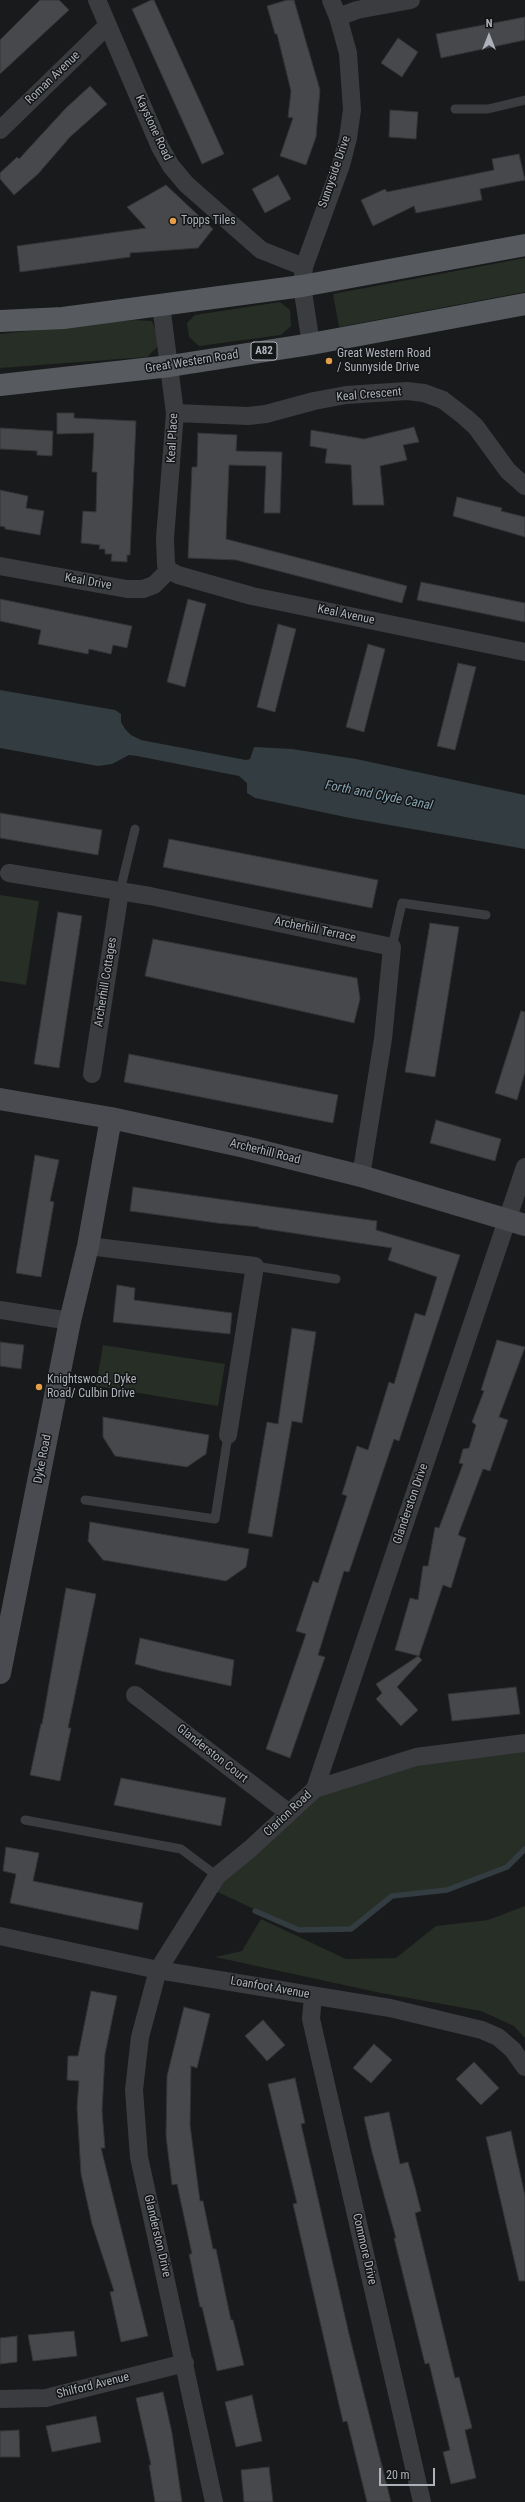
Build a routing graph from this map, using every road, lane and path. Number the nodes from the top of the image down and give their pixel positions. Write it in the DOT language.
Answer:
graph roads {
  1 [pos="97,0"];
  2 [pos="331,0"];
  3 [pos="411,0"];
  4 [pos="338,17"];
  5 [pos="107,26"];
  6 [pos="525,100"];
  7 [pos="455,109"];
  8 [pos="0,130"];
  9 [pos="525,245"];
  10 [pos="303,277"];
  11 [pos="525,304"];
  12 [pos="161,305"];
  13 [pos="0,321"];
  14 [pos="311,344"];
  15 [pos="170,366"];
  16 [pos="0,385"];
  17 [pos="175,413"];
  18 [pos="525,486"];
  19 [pos="0,566"];
  20 [pos="169,570"];
  21 [pos="525,652"];
  22 [pos="135,829"];
  23 [pos="9,873"];
  24 [pos="120,891"];
  25 [pos="486,915"];
  26 [pos="392,947"];
  27 [pos="92,1074"];
  28 [pos="0,1099"];
  29 [pos="111,1118"];
  30 [pos="525,1167"];
  31 [pos="361,1176"];
  32 [pos="516,1222"];
  33 [pos="88,1246"];
  34 [pos="255,1266"];
  35 [pos="336,1279"];
  36 [pos="0,1310"];
  37 [pos="70,1321"];
  38 [pos="228,1435"];
  39 [pos="85,1500"];
  40 [pos="0,1673"];
  41 [pos="135,1695"];
  42 [pos="525,1743"];
  43 [pos="315,1788"];
  44 [pos="289,1813"];
  45 [pos="25,1820"];
  46 [pos="216,1876"];
  47 [pos="0,1936"];
  48 [pos="158,1970"];
  49 [pos="313,1996"];
  50 [pos="525,2067"];
  51 [pos="185,2363"];
  52 [pos="0,2399"];
  53 [pos="214,2502"];
  54 [pos="422,2502"];
  1 -- 5 [label="street, Kaystone Road"];
  2 -- 4 [label="street, Sunnyside Drive"];
  3 -- 4 [label="street"];
  4 -- 10 [label="street, Sunnyside Drive"];
  5 -- 8 [label="street, Roman Avenue"];
  5 -- 10 [label="street, Kaystone Road"];
  6 -- 7 [label="lane"];
  9 -- 10 [label="main road"];
  10 -- 12 [label="main road"];
  10 -- 14 [label="street, Sunnyside Drive"];
  11 -- 14 [label="main road, Great Western Road / A82"];
  12 -- 13 [label="main road"];
  12 -- 15 [label="street, Keal Place"];
  14 -- 15 [label="main road, Great Western Road / A82"];
  15 -- 16 [label="main road, Great Western Road / A82"];
  15 -- 17 [label="street, Keal Place"];
  17 -- 18 [label="street, Keal Crescent"];
  17 -- 20 [label="street, Keal Place"];
  19 -- 20 [label="street, Keal Drive"];
  20 -- 21 [label="street, Keal Avenue"];
  22 -- 24 [label="lane"];
  23 -- 24 [label="street, Archerhill Terrace"];
  24 -- 26 [label="street, Archerhill Terrace"];
  24 -- 27 [label="street, Archerhill Cottages"];
  25 -- 26 [label="lane"];
  26 -- 31 [label="street"];
  28 -- 29 [label="street, Archerhill Road"];
  29 -- 31 [label="street, Archerhill Road"];
  29 -- 33 [label="street, Dyke Road"];
  30 -- 32 [label="street, Glanderston Drive"];
  31 -- 32 [label="street, Archerhill Road"];
  32 -- 43 [label="street, Glanderston Drive"];
  33 -- 34 [label="street"];
  33 -- 37 [label="street, Dyke Road"];
  34 -- 35 [label="lane"];
  34 -- 38 [label="street"];
  36 -- 37 [label="street"];
  37 -- 40 [label="street, Dyke Road"];
  38 -- 39 [label="lane"];
  41 -- 44 [label="street, Glanderston Court"];
  42 -- 43 [label="street, Clarion Road"];
  43 -- 44 [label="street, Clarion Road"];
  44 -- 46 [label="street, Clarion Road"];
  45 -- 46 [label="lane"];
  46 -- 48 [label="street, Clarion Road"];
  47 -- 48 [label="street, Loanfoot Avenue"];
  48 -- 49 [label="street, Loanfoot Avenue"];
  48 -- 51 [label="street, Glanderston Drive"];
  49 -- 50 [label="street, Loanfoot Avenue"];
  49 -- 54 [label="street, Commore Drive"];
  51 -- 52 [label="street, Shilford Avenue"];
  51 -- 53 [label="street, Glanderston Drive"];
}
